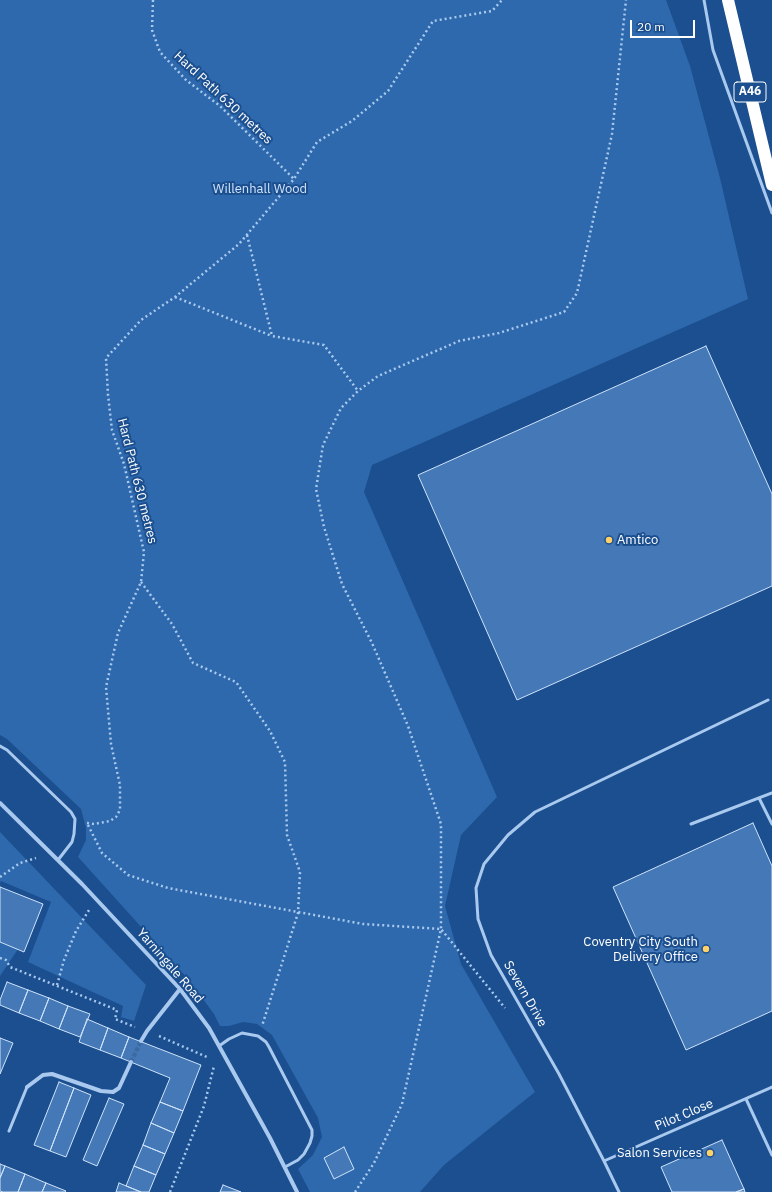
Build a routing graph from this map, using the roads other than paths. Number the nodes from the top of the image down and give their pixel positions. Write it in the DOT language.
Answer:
graph roads {
  1 [pos="704,0"];
  2 [pos="728,0"];
  3 [pos="772,185"];
  4 [pos="772,213"];
  5 [pos="768,700"];
  6 [pos="0,746"];
  7 [pos="772,793"];
  8 [pos="759,798"];
  9 [pos="0,803"];
  10 [pos="691,824"];
  11 [pos="772,824"];
  12 [pos="58,860"];
  13 [pos="180,989"];
  14 [pos="141,1042"];
  15 [pos="219,1046"];
  16 [pos="131,1062"];
  17 [pos="27,1087"];
  18 [pos="772,1087"];
  19 [pos="746,1099"];
  20 [pos="9,1131"];
  21 [pos="772,1155"];
  22 [pos="604,1160"];
  23 [pos="285,1167"];
  24 [pos="297,1192"];
  25 [pos="619,1192"];
  1 -- 4 [label="lane"];
  2 -- 3 [label="highway, A46"];
  5 -- 22 [label="lane, Severn Drive"];
  6 -- 12 [label="lane"];
  7 -- 8 [label="lane"];
  8 -- 10 [label="lane"];
  8 -- 11 [label="lane"];
  9 -- 12 [label="street, Yarningale Road"];
  12 -- 13 [label="street, Yarningale Road"];
  13 -- 14 [label="street"];
  13 -- 15 [label="street, Yarningale Road"];
  15 -- 23 [label="street, Yarningale Road"];
  15 -- 23 [label="lane"];
  16 -- 17 [label="street"];
  17 -- 20 [label="lane"];
  18 -- 19 [label="lane, Pilot Close"];
  19 -- 21 [label="lane"];
  19 -- 22 [label="lane, Pilot Close"];
  22 -- 25 [label="lane, Severn Drive"];
  23 -- 24 [label="street, Yarningale Road"];
}
